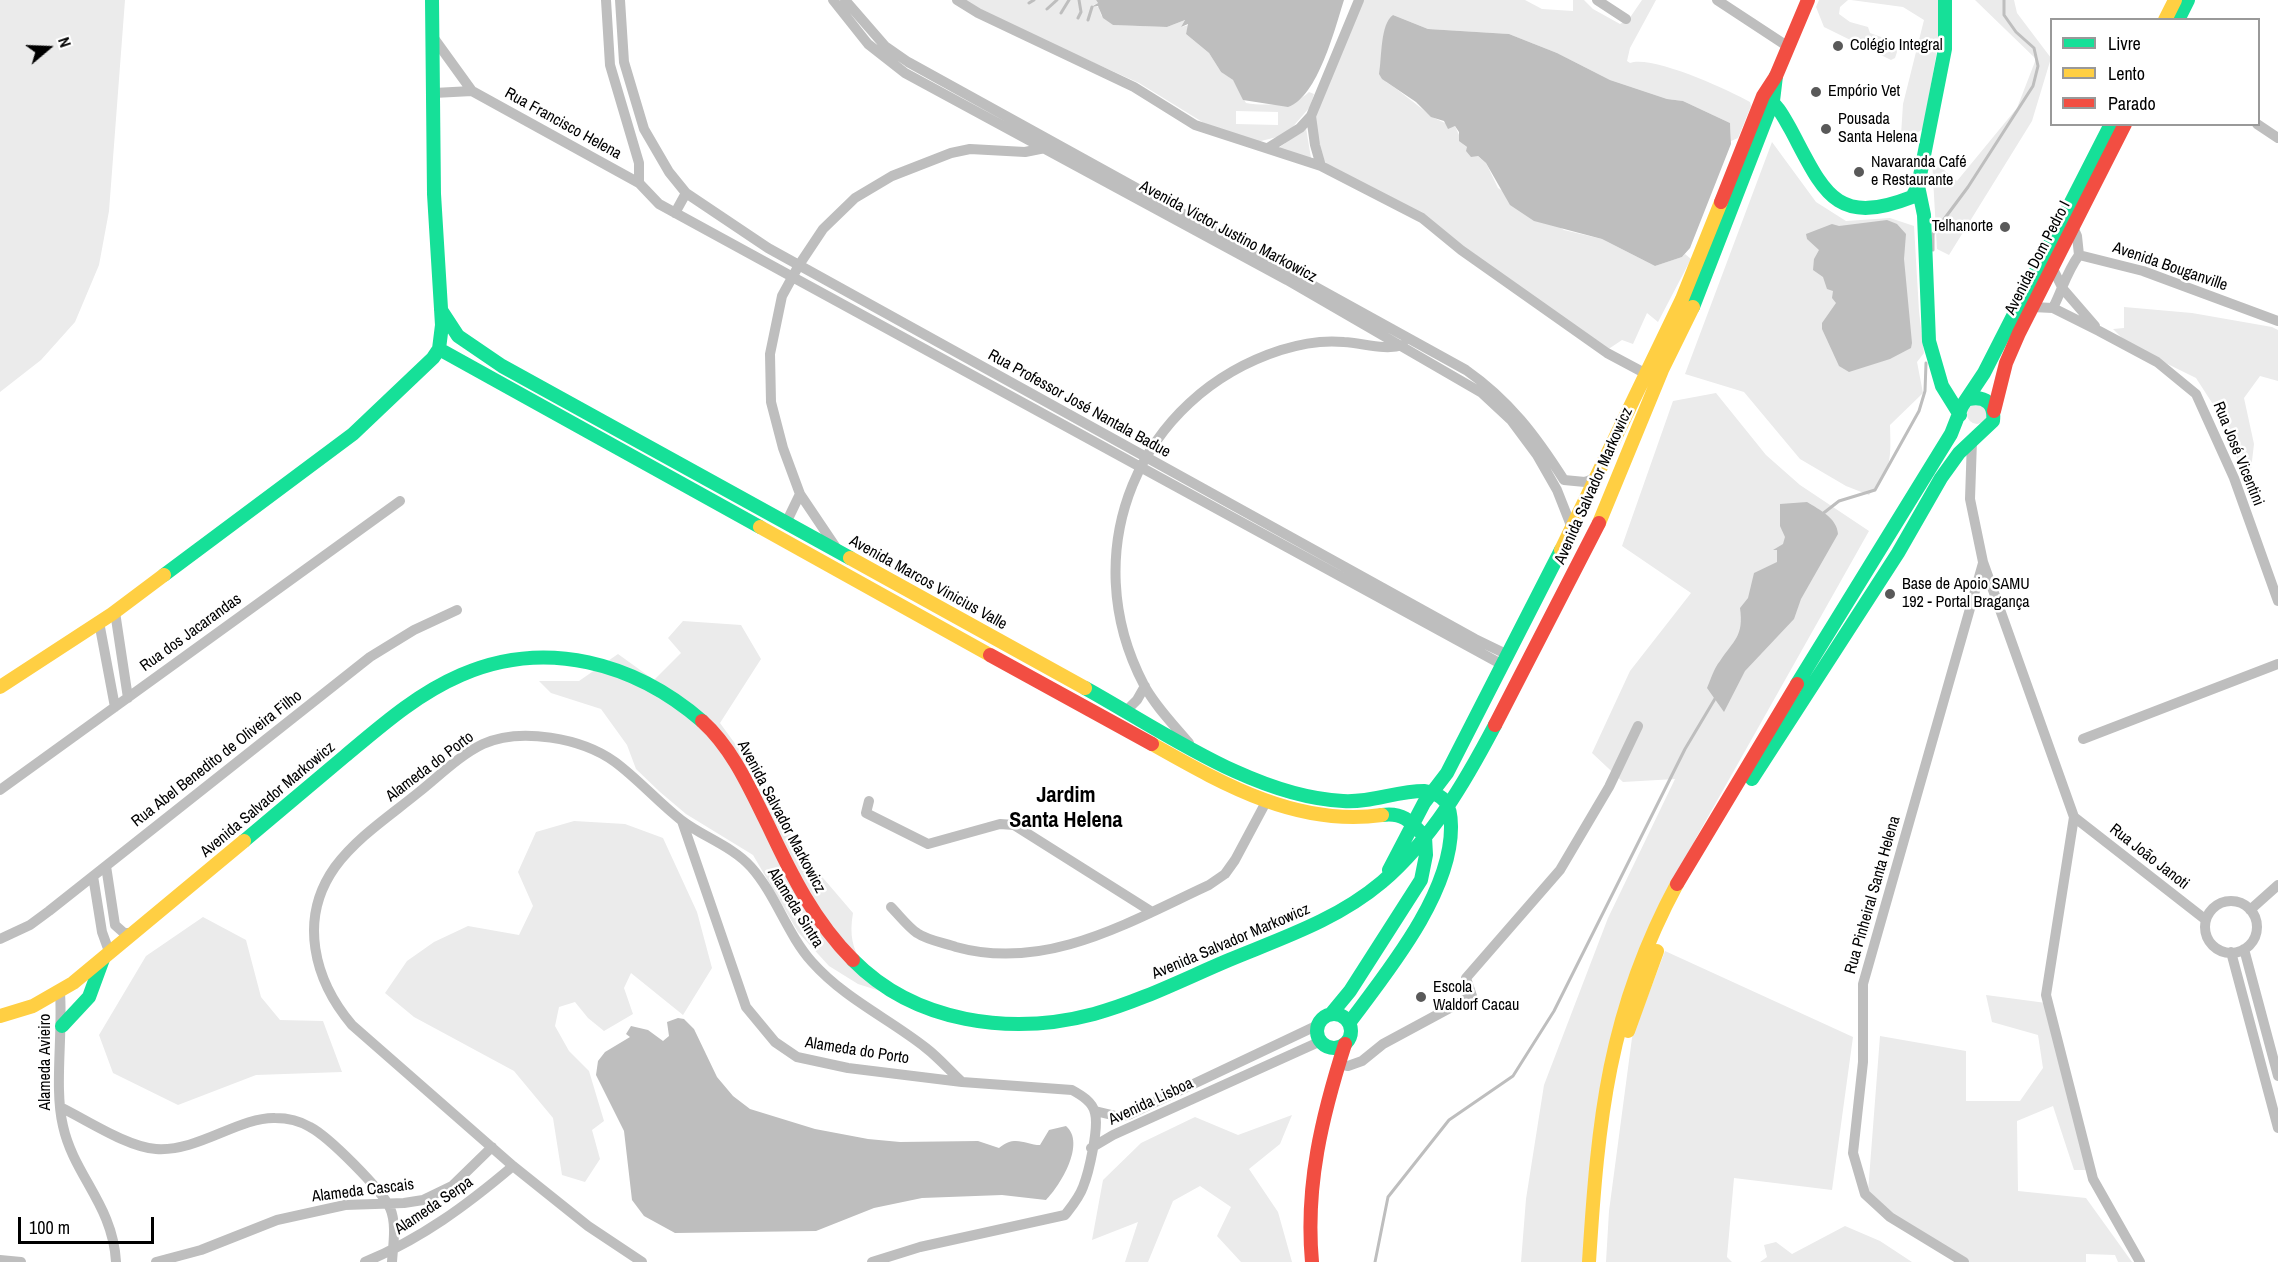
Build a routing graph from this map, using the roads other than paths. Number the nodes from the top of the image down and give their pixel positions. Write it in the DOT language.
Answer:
graph roads {
  1 [pos="432,0"];
  2 [pos="606,0"];
  3 [pos="620,0"];
  4 [pos="832,0"];
  5 [pos="845,0"];
  6 [pos="957,0"];
  7 [pos="1359,0"];
  8 [pos="1597,0"];
  9 [pos="1717,0"];
  10 [pos="1808,0"];
  11 [pos="1945,0"];
  12 [pos="2182,10"];
  13 [pos="2168,18"];
  14 [pos="1626,19"];
  15 [pos="434,37"];
  16 [pos="1786,46"];
  17 [pos="472,91"];
  18 [pos="434,93"];
  19 [pos="1768,98"];
  20 [pos="1311,116"];
  21 [pos="2110,126"];
  22 [pos="2124,126"];
  23 [pos="2260,126"];
  24 [pos="2278,138"];
  25 [pos="1048,144"];
  26 [pos="1268,147"];
  27 [pos="658,153"];
  28 [pos="639,163"];
  29 [pos="1321,166"];
  30 [pos="639,183"];
  31 [pos="1918,186"];
  32 [pos="686,193"];
  33 [pos="1882,207"];
  34 [pos="675,213"];
  35 [pos="1923,224"];
  36 [pos="2073,226"];
  37 [pos="2079,255"];
  38 [pos="799,265"];
  39 [pos="2052,267"];
  40 [pos="792,278"];
  41 [pos="2063,289"];
  42 [pos="2032,307"];
  43 [pos="2053,308"];
  44 [pos="441,310"];
  45 [pos="2278,321"];
  46 [pos="2099,331"];
  47 [pos="1405,341"];
  48 [pos="439,349"];
  49 [pos="1651,376"];
  50 [pos="1945,391"];
  51 [pos="1969,399"];
  52 [pos="1994,411"];
  53 [pos="1960,415"];
  54 [pos="1986,429"];
  55 [pos="1972,440"];
  56 [pos="1142,462"];
  57 [pos="1596,478"];
  58 [pos="1564,480"];
  59 [pos="1557,490"];
  60 [pos="800,494"];
  61 [pos="400,501"];
  62 [pos="786,523"];
  63 [pos="1572,528"];
  64 [pos="839,553"];
  65 [pos="1983,562"];
  66 [pos="2278,601"];
  67 [pos="457,610"];
  68 [pos="115,612"];
  69 [pos="99,622"];
  70 [pos="1504,659"];
  71 [pos="2278,664"];
  72 [pos="1144,686"];
  73 [pos="0,687"];
  74 [pos="128,698"];
  75 [pos="1482,704"];
  76 [pos="115,707"];
  77 [pos="1126,711"];
  78 [pos="1499,714"];
  79 [pos="1638,726"];
  80 [pos="2083,739"];
  81 [pos="1193,747"];
  82 [pos="1454,760"];
  83 [pos="1234,771"];
  84 [pos="1227,786"];
  85 [pos="0,790"];
  86 [pos="1417,790"];
  87 [pos="1433,792"];
  88 [pos="869,801"];
  89 [pos="1266,802"];
  90 [pos="1449,806"];
  91 [pos="2074,817"];
  92 [pos="682,821"];
  93 [pos="1414,824"];
  94 [pos="1425,837"];
  95 [pos="106,866"];
  96 [pos="93,876"];
  97 [pos="1385,878"];
  98 [pos="2278,885"];
  99 [pos="891,907"];
  100 [pos="2250,910"];
  101 [pos="1152,912"];
  102 [pos="2206,920"];
  103 [pos="135,933"];
  104 [pos="0,939"];
  105 [pos="2244,949"];
  106 [pos="2231,952"];
  107 [pos="107,957"];
  108 [pos="60,993"];
  109 [pos="1331,1014"];
  110 [pos="0,1016"];
  111 [pos="1349,1023"];
  112 [pos="1318,1025"];
  113 [pos="62,1026"];
  114 [pos="1345,1044"];
  115 [pos="1324,1046"];
  116 [pos="1337,1070"];
  117 [pos="1218,1071"];
  118 [pos="2278,1077"];
  119 [pos="962,1082"];
  120 [pos="1224,1085"];
  121 [pos="60,1107"];
  122 [pos="1095,1111"];
  123 [pos="2278,1128"];
  124 [pos="492,1147"];
  125 [pos="1092,1148"];
  126 [pos="513,1166"];
  127 [pos="387,1203"];
  128 [pos="201,1250"];
  129 [pos="392,1256"];
  130 [pos="0,1260"];
  131 [pos="21,1262"];
  132 [pos="116,1262"];
  133 [pos="156,1262"];
  134 [pos="198,1262"];
  135 [pos="365,1262"];
  136 [pos="642,1262"];
  137 [pos="872,1262"];
  138 [pos="1312,1262"];
  139 [pos="1589,1262"];
  140 [pos="1599,1262"];
  141 [pos="1964,1262"];
  142 [pos="2140,1262"];
  1 -- 15 [label="street"];
  2 -- 28 [label="street"];
  3 -- 27 [label="street, Rua Professor José Nantala Badue"];
  4 -- 25 [label="street, Avenida Victor Justino Markowicz"];
  5 -- 25 [label="street, Avenida Victor Justino Markowicz"];
  6 -- 26 [label="street"];
  7 -- 20 [label="street"];
  8 -- 14 [label="street"];
  9 -- 16 [label="street"];
  10 -- 16 [label="street, Avenida Salvador Markowicz"];
  11 -- 31 [label="street"];
  12 -- 13 [label="street"];
  15 -- 17 [label="street, Rua Francisco Helena"];
  15 -- 18 [label="street"];
  16 -- 19 [label="street, Avenida Salvador Markowicz"];
  17 -- 18 [label="street"];
  17 -- 30 [label="street, Rua Francisco Helena"];
  18 -- 44 [label="street"];
  19 -- 33 [label="street"];
  19 -- 49 [label="street, Avenida Salvador Markowicz"];
  20 -- 26 [label="street"];
  20 -- 29 [label="street"];
  21 -- 51 [label="street, Avenida Dom Pedro I"];
  22 -- 36 [label="street, Avenida Dom Pedro I"];
  23 -- 24 [label="street"];
  25 -- 38 [label="street"];
  25 -- 47 [label="street, Avenida Victor Justino Markowicz"];
  26 -- 29 [label="street"];
  27 -- 28 [label="street"];
  27 -- 32 [label="street, Rua Professor José Nantala Badue"];
  28 -- 30 [label="street"];
  29 -- 49 [label="street"];
  30 -- 34 [label="street, Rua Professor José Nantala Badue"];
  31 -- 33 [label="street"];
  31 -- 35 [label="street"];
  32 -- 34 [label="street"];
  32 -- 38 [label="street, Rua Professor José Nantala Badue"];
  33 -- 35 [label="street"];
  34 -- 40 [label="street, Rua Professor José Nantala Badue"];
  35 -- 50 [label="street"];
  36 -- 37 [label="street"];
  36 -- 39 [label="street, Avenida Dom Pedro I"];
  37 -- 41 [label="street"];
  37 -- 45 [label="street, Avenida Bouganville"];
  38 -- 40 [label="street"];
  38 -- 56 [label="street, Rua Professor José Nantala Badue"];
  39 -- 41 [label="street, Rua José Vicentini"];
  39 -- 42 [label="street, Avenida Dom Pedro I"];
  40 -- 56 [label="street, Rua Professor José Nantala Badue"];
  40 -- 60 [label="street"];
  41 -- 43 [label="street"];
  41 -- 46 [label="street, Rua José Vicentini"];
  42 -- 43 [label="street, Rua José Vicentini"];
  42 -- 52 [label="street, Avenida Dom Pedro I"];
  43 -- 46 [label="street, Rua José Vicentini"];
  44 -- 48 [label="street"];
  44 -- 62 [label="street, Avenida Marcos Vinicius Valle"];
  46 -- 66 [label="street, Rua José Vicentini"];
  47 -- 56 [label="street"];
  47 -- 58 [label="street, Avenida Victor Justino Markowicz"];
  47 -- 59 [label="street, Avenida Victor Justino Markowicz"];
  48 -- 68 [label="street"];
  48 -- 84 [label="street, Avenida Marcos Vinicius Valle"];
  49 -- 57 [label="street, Avenida Salvador Markowicz"];
  49 -- 78 [label="street, Avenida Salvador Markowicz"];
  50 -- 51 [label="street"];
  50 -- 53 [label="street"];
  51 -- 52 [label="street"];
  51 -- 53 [label="street"];
  52 -- 54 [label="street"];
  53 -- 54 [label="street"];
  53 -- 139 [label="street"];
  54 -- 55 [label="street"];
  55 -- 65 [label="street"];
  55 -- 140 [label="street"];
  56 -- 70 [label="street, Rua Professor José Nantala Badue"];
  56 -- 72 [label="street"];
  57 -- 58 [label="street"];
  57 -- 63 [label="street, Avenida Salvador Markowicz"];
  58 -- 59 [label="street"];
  59 -- 63 [label="street, Avenida Victor Justino Markowicz"];
  60 -- 62 [label="street"];
  60 -- 64 [label="street"];
  61 -- 74 [label="street, Rua dos Jacarandas"];
  62 -- 64 [label="street, Avenida Marcos Vinicius Valle"];
  63 -- 70 [label="street, Avenida Salvador Markowicz"];
  64 -- 77 [label="street, Avenida Marcos Vinicius Valle"];
  65 -- 91 [label="street"];
  65 -- 141 [label="street, Rua Pinheiral Santa Helena"];
  67 -- 95 [label="street, Rua Abel Benedito de Oliveira Filho"];
  68 -- 69 [label="street"];
  68 -- 74 [label="street"];
  69 -- 73 [label="street"];
  69 -- 76 [label="street"];
  70 -- 75 [label="street, Avenida Salvador Markowicz"];
  71 -- 80 [label="street"];
  72 -- 77 [label="street"];
  72 -- 81 [label="street"];
  74 -- 76 [label="street, Rua dos Jacarandas"];
  75 -- 78 [label="street"];
  75 -- 82 [label="street, Avenida Salvador Markowicz"];
  76 -- 85 [label="street, Rua dos Jacarandas"];
  77 -- 81 [label="street, Avenida Marcos Vinicius Valle"];
  78 -- 90 [label="street, Avenida Salvador Markowicz"];
  79 -- 116 [label="street"];
  81 -- 83 [label="street, Avenida Marcos Vinicius Valle"];
  82 -- 86 [label="street"];
  82 -- 87 [label="street, Avenida Salvador Markowicz"];
  83 -- 84 [label="street"];
  83 -- 86 [label="street, Avenida Marcos Vinicius Valle"];
  84 -- 89 [label="street, Avenida Marcos Vinicius Valle"];
  86 -- 87 [label="street, Avenida Marcos Vinicius Valle"];
  87 -- 90 [label="street"];
  87 -- 93 [label="street, Avenida Salvador Markowicz"];
  88 -- 101 [label="street"];
  89 -- 93 [label="street, Avenida Marcos Vinicius Valle"];
  89 -- 101 [label="street"];
  90 -- 94 [label="street, Avenida Salvador Markowicz"];
  90 -- 111 [label="street"];
  91 -- 102 [label="street, Rua João Janoti"];
  91 -- 142 [label="street"];
  92 -- 119 [label="street, Alameda Sintra"];
  92 -- 119 [label="street, Alameda do Porto"];
  92 -- 124 [label="street, Alameda do Porto"];
  93 -- 94 [label="street"];
  93 -- 97 [label="street, Avenida Salvador Markowicz"];
  94 -- 97 [label="street, Avenida Salvador Markowicz"];
  94 -- 109 [label="street"];
  95 -- 96 [label="street, Rua Abel Benedito de Oliveira Filho"];
  95 -- 103 [label="street"];
  96 -- 104 [label="street, Rua Abel Benedito de Oliveira Filho"];
  96 -- 107 [label="street"];
  97 -- 103 [label="street, Avenida Salvador Markowicz"];
  98 -- 100 [label="street"];
  99 -- 101 [label="street"];
  100 -- 102 [label="street"];
  100 -- 105 [label="street"];
  102 -- 106 [label="street"];
  103 -- 107 [label="street, Avenida Salvador Markowicz"];
  105 -- 106 [label="street"];
  105 -- 118 [label="street"];
  106 -- 123 [label="street"];
  107 -- 108 [label="street, Avenida Salvador Markowicz"];
  107 -- 113 [label="street"];
  108 -- 110 [label="street, Avenida Salvador Markowicz"];
  108 -- 113 [label="street, Alameda Avieiro"];
  109 -- 111 [label="street"];
  109 -- 112 [label="street"];
  111 -- 114 [label="street"];
  112 -- 115 [label="street"];
  112 -- 117 [label="street, Avenida Lisboa"];
  113 -- 121 [label="street, Alameda Avieiro"];
  114 -- 115 [label="street"];
  114 -- 116 [label="street"];
  115 -- 116 [label="street"];
  115 -- 120 [label="street, Avenida Lisboa"];
  116 -- 138 [label="street"];
  117 -- 120 [label="street"];
  117 -- 122 [label="street, Avenida Lisboa"];
  119 -- 122 [label="street, Alameda do Porto"];
  120 -- 125 [label="street, Avenida Lisboa"];
  121 -- 127 [label="street"];
  121 -- 132 [label="street, Alameda Avieiro"];
  122 -- 125 [label="street"];
  124 -- 126 [label="street, Alameda do Porto"];
  124 -- 127 [label="street, Alameda Cascais"];
  125 -- 137 [label="street"];
  126 -- 129 [label="street, Alameda Serpa"];
  126 -- 136 [label="street, Alameda do Porto"];
  127 -- 128 [label="street, Alameda Cascais"];
  127 -- 129 [label="street"];
  128 -- 133 [label="street, Alameda Cascais"];
  128 -- 134 [label="street"];
  129 -- 135 [label="street, Alameda Serpa"];
  130 -- 131 [label="street"];
}
